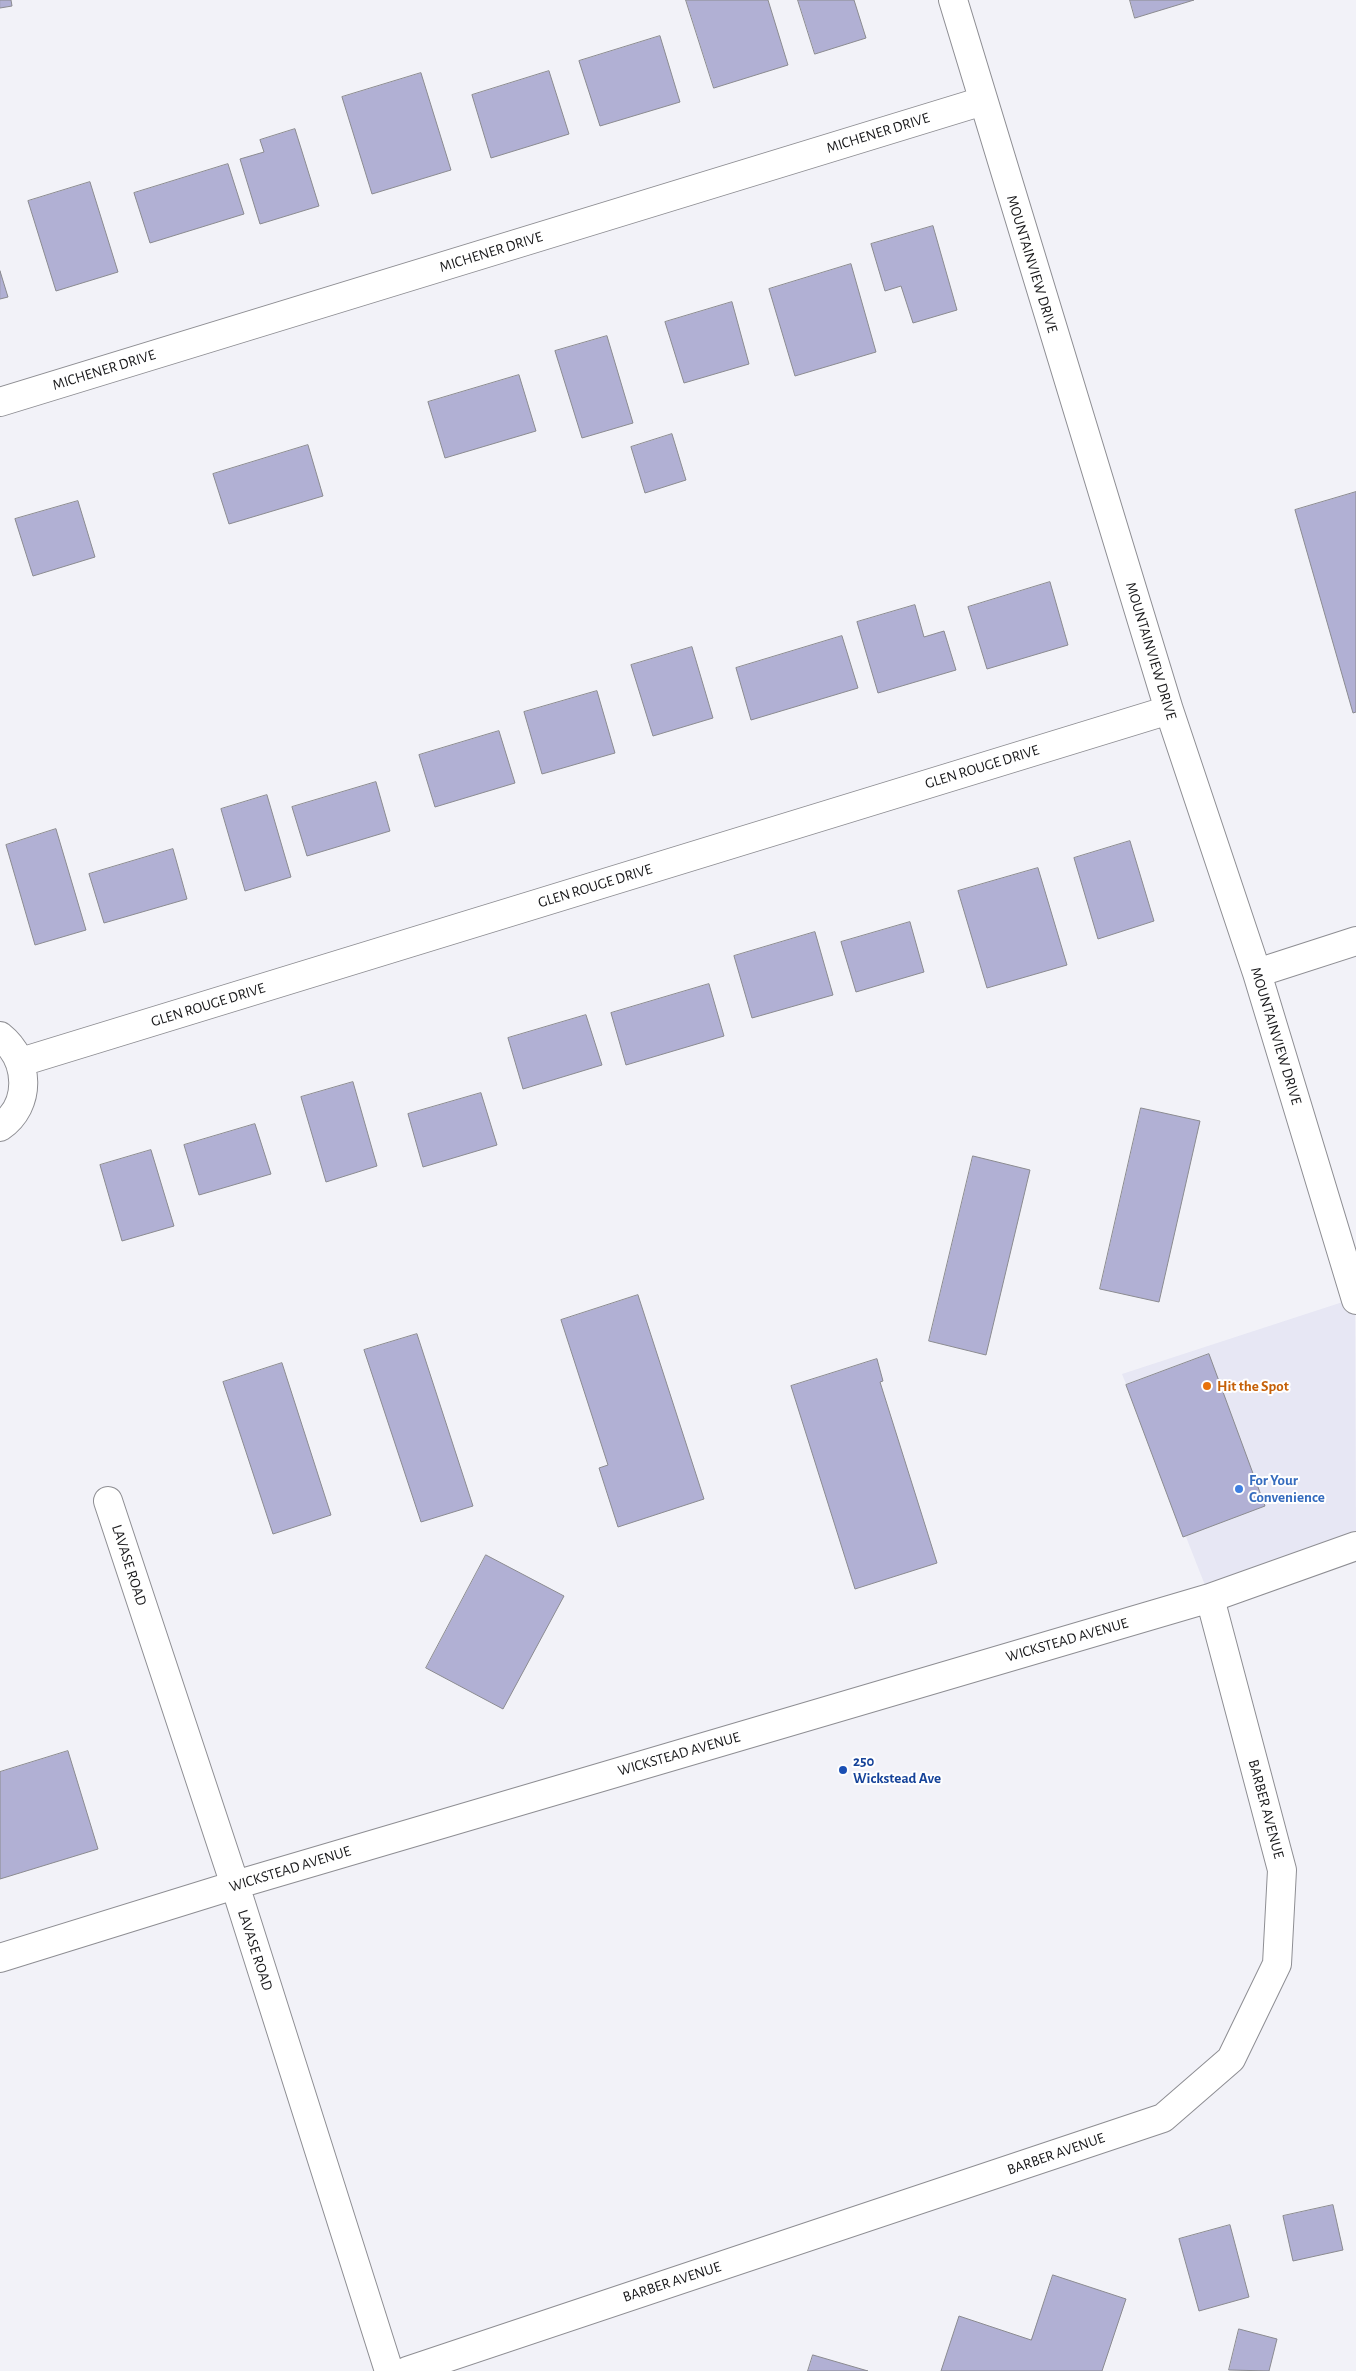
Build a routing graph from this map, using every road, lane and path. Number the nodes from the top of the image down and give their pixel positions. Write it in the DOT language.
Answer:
graph roads {
  1 [pos="953,0"];
  2 [pos="982,101"];
  3 [pos="0,402"];
  4 [pos="1169,710"];
  5 [pos="1356,941"];
  6 [pos="1257,973"];
  7 [pos="0,1036"];
  8 [pos="21,1062"];
  9 [pos="0,1128"];
  10 [pos="1356,1300"];
  11 [pos="108,1502"];
  12 [pos="1356,1546"];
  13 [pos="1210,1598"];
  14 [pos="234,1886"];
  15 [pos="0,1958"];
  16 [pos="389,2371"];
  17 [pos="407,2371"];
  1 -- 2 [label="street, MOUNTAINVIEW DRIVE"];
  2 -- 3 [label="street, MICHENER DRIVE"];
  2 -- 4 [label="street, MOUNTAINVIEW DRIVE"];
  4 -- 6 [label="street, MOUNTAINVIEW DRIVE"];
  4 -- 8 [label="street, GLEN ROUGE DRIVE"];
  5 -- 6 [label="street"];
  6 -- 10 [label="street, MOUNTAINVIEW DRIVE"];
  7 -- 8 [label="street"];
  8 -- 9 [label="street"];
  11 -- 14 [label="street, LAVASE ROAD"];
  12 -- 13 [label="street, WICKSTEAD AVENUE"];
  13 -- 14 [label="street, WICKSTEAD AVENUE"];
  13 -- 17 [label="street, BARBER AVENUE"];
  14 -- 15 [label="street, WICKSTEAD AVENUE"];
  14 -- 16 [label="street, LAVASE ROAD"];
}
